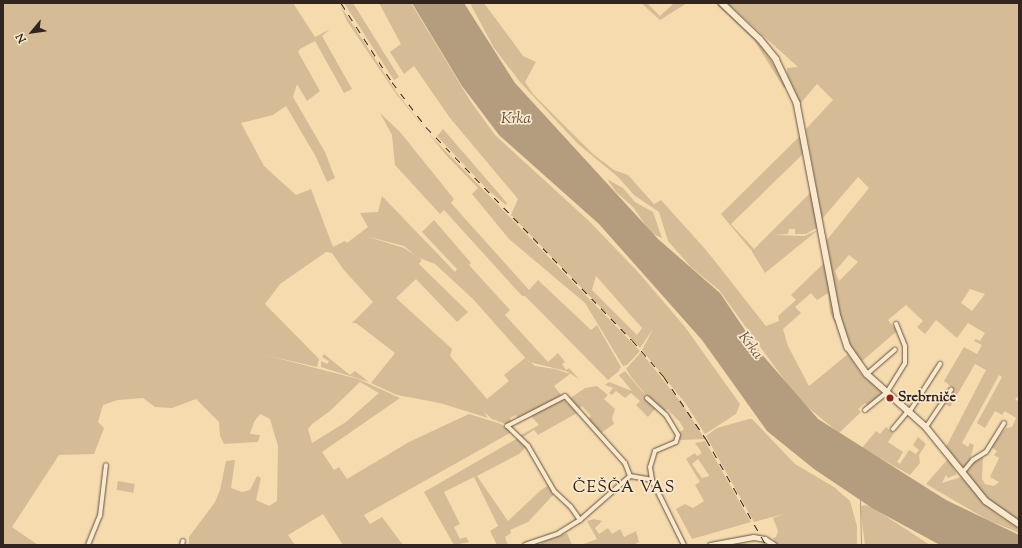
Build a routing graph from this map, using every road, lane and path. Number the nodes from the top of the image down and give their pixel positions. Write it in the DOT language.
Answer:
graph roads {
  1 [pos="722,3"];
  2 [pos="896,324"];
  3 [pos="895,350"];
  4 [pos="940,364"];
  5 [pos="867,374"];
  6 [pos="951,390"];
  7 [pos="887,392"];
  8 [pos="646,398"];
  9 [pos="865,410"];
  10 [pos="910,410"];
  11 [pos="1004,423"];
  12 [pos="926,426"];
  13 [pos="893,429"];
  14 [pos="106,464"];
  15 [pos="962,473"];
  16 [pos="630,476"];
  17 [pos="652,480"];
  18 [pos="580,520"];
  19 [pos="1019,524"];
  20 [pos="88,545"];
  21 [pos="525,545"];
  22 [pos="684,545"];
  23 [pos="710,545"];
  24 [pos="774,545"];
  1 -- 5 [label="main road"];
  2 -- 7 [label="street"];
  3 -- 5 [label="street"];
  4 -- 10 [label="street"];
  5 -- 7 [label="main road"];
  6 -- 12 [label="street"];
  7 -- 9 [label="street"];
  7 -- 10 [label="main road"];
  8 -- 17 [label="street"];
  10 -- 12 [label="main road"];
  10 -- 13 [label="street"];
  11 -- 15 [label="street"];
  12 -- 15 [label="main road"];
  14 -- 20 [label="street"];
  15 -- 19 [label="main road"];
  16 -- 17 [label="street"];
  16 -- 18 [label="street"];
  16 -- 18 [label="street"];
  17 -- 22 [label="street"];
  18 -- 21 [label="street"];
  23 -- 24 [label="street"];
}
